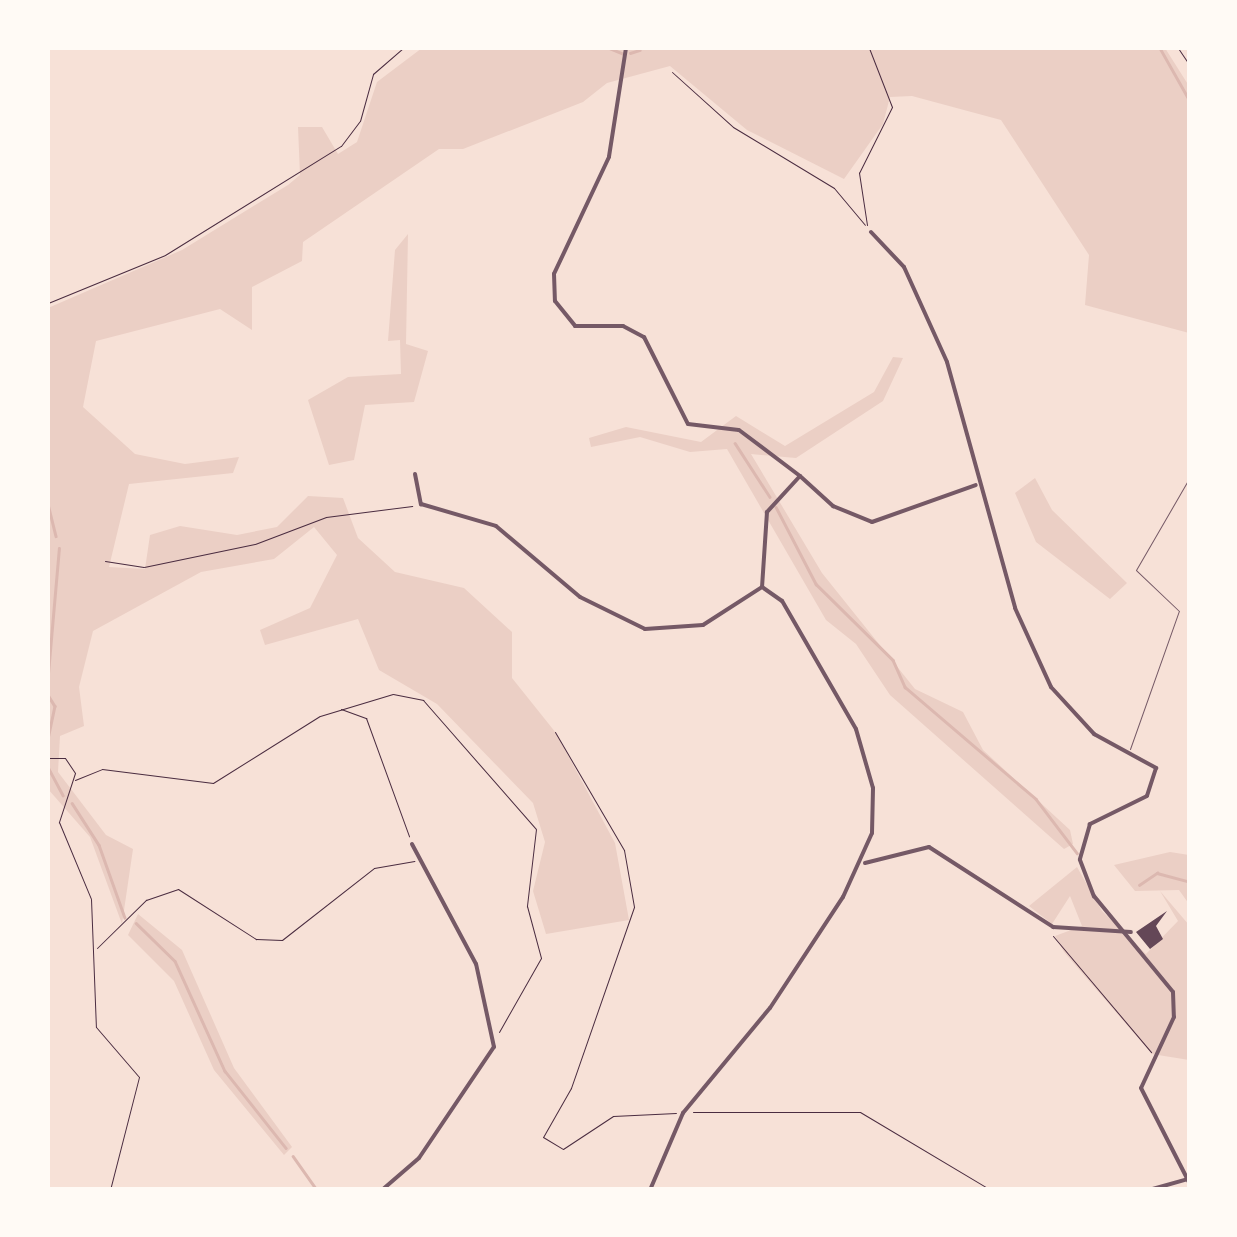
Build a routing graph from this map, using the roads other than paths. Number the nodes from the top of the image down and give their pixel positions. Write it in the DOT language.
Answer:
graph roads {
  1 [pos="626,48"];
  2 [pos="869,230"];
  3 [pos="415,474"];
  4 [pos="800,476"];
  5 [pos="1190,477"];
  6 [pos="976,485"];
  7 [pos="762,587"];
  8 [pos="1130,749"];
  9 [pos="412,844"];
  10 [pos="862,863"];
  11 [pos="1131,932"];
  12 [pos="1189,1181"];
  13 [pos="382,1190"];
  14 [pos="650,1190"];
  15 [pos="1149,1190"];
  1 -- 4 [label="street"];
  2 -- 6 [label="street"];
  3 -- 7 [label="street"];
  4 -- 6 [label="street"];
  4 -- 7 [label="street"];
  5 -- 8 [label="lane"];
  6 -- 8 [label="street"];
  7 -- 10 [label="street"];
  8 -- 11 [label="street"];
  9 -- 13 [label="street"];
  10 -- 11 [label="street"];
  10 -- 14 [label="street"];
  11 -- 12 [label="street"];
  12 -- 15 [label="street"];
}
